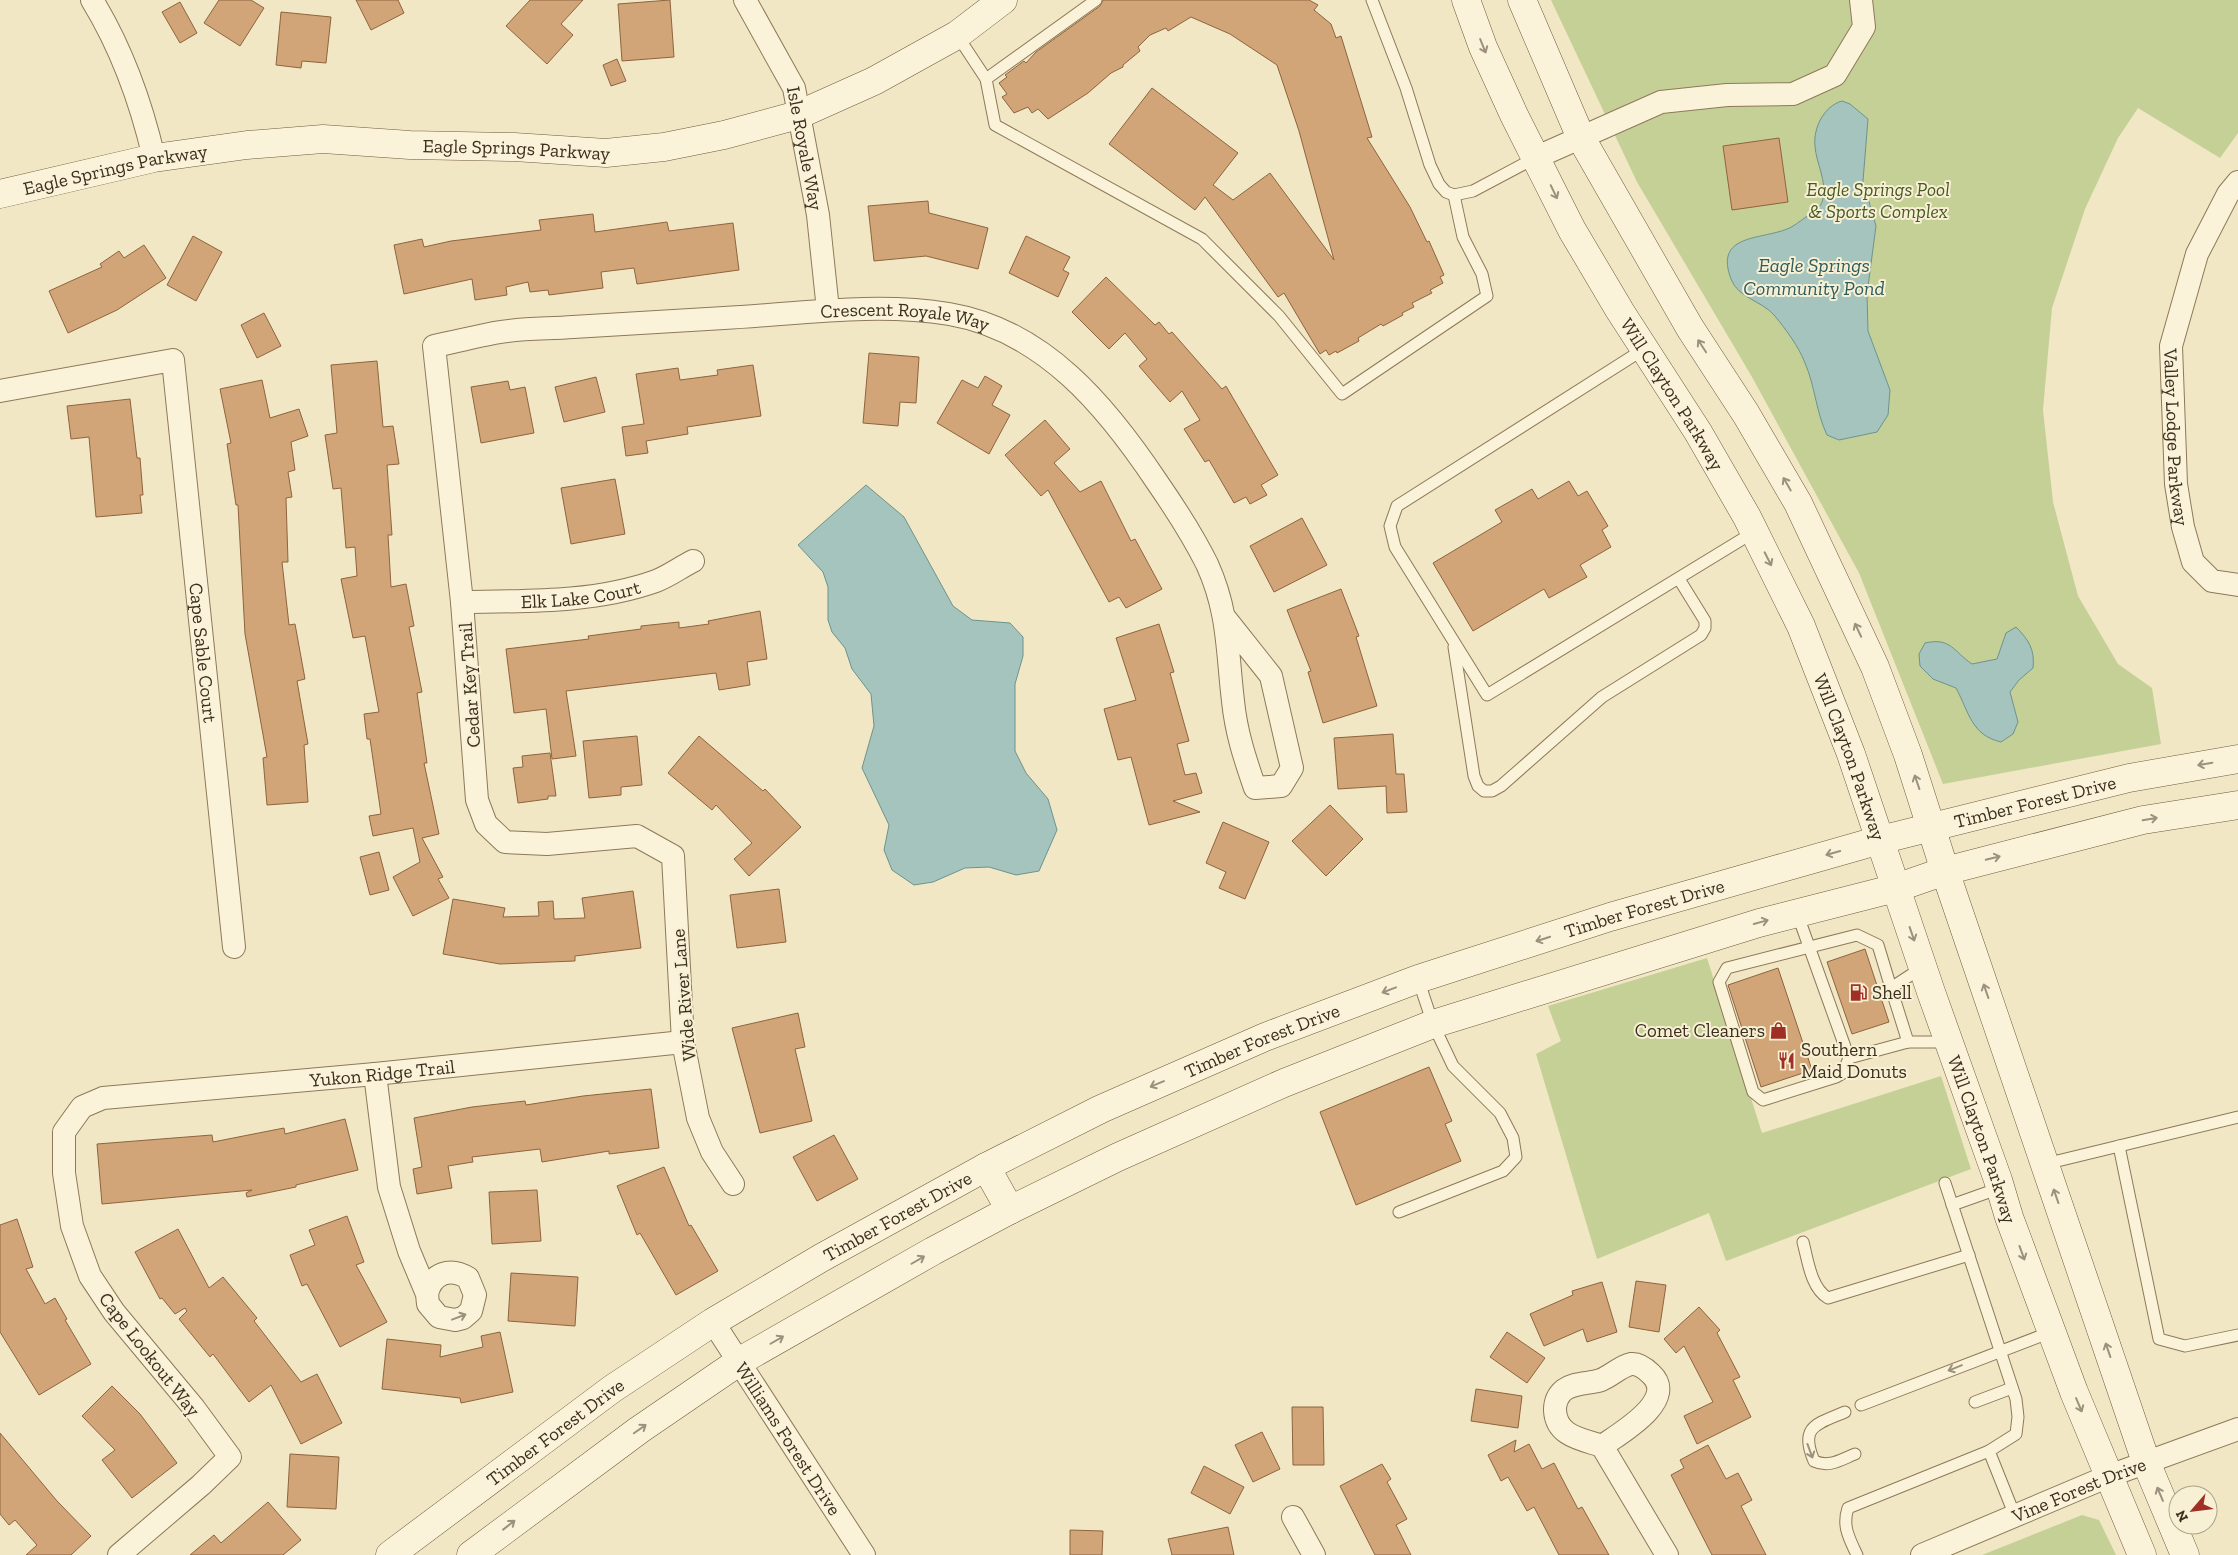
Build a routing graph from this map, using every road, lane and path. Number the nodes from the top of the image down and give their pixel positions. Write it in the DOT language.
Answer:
graph roads {
  1 [pos="92,0"];
  2 [pos="745,0"];
  3 [pos="1003,0"];
  4 [pos="1096,0"];
  5 [pos="1372,0"];
  6 [pos="1466,0"];
  7 [pos="1522,0"];
  8 [pos="1861,0"];
  9 [pos="957,35"];
  10 [pos="986,79"];
  11 [pos="797,115"];
  12 [pos="1581,138"];
  13 [pos="1537,157"];
  14 [pos="154,158"];
  15 [pos="2238,182"];
  16 [pos="0,194"];
  17 [pos="1454,195"];
  18 [pos="828,310"];
  19 [pos="434,346"];
  20 [pos="1645,349"];
  21 [pos="0,391"];
  22 [pos="1754,532"];
  23 [pos="693,561"];
  24 [pos="1679,578"];
  25 [pos="2238,585"];
  26 [pos="462,602"];
  27 [pos="1225,618"];
  28 [pos="1453,640"];
  29 [pos="2238,759"];
  30 [pos="2238,805"];
  31 [pos="1933,828"];
  32 [pos="1880,840"];
  33 [pos="673,856"];
  34 [pos="1945,870"];
  35 [pos="1896,888"];
  36 [pos="1797,913"];
  37 [pos="234,947"];
  38 [pos="1810,948"];
  39 [pos="1923,966"];
  40 [pos="1418,979"];
  41 [pos="1891,988"];
  42 [pos="1433,1024"];
  43 [pos="683,1042"];
  44 [pos="1908,1042"];
  45 [pos="1949,1042"];
  46 [pos="1849,1058"];
  47 [pos="375,1074"];
  48 [pos="82,1107"];
  49 [pos="2238,1117"];
  50 [pos="2119,1146"];
  51 [pos="2045,1164"];
  52 [pos="986,1167"];
  53 [pos="1945,1183"];
  54 [pos="733,1184"];
  55 [pos="2001,1188"];
  56 [pos="1952,1205"];
  57 [pos="1010,1210"];
  58 [pos="1399,1212"];
  59 [pos="1803,1242"];
  60 [pos="1969,1255"];
  61 [pos="427,1294"];
  62 [pos="713,1322"];
  63 [pos="2051,1332"];
  64 [pos="2238,1335"];
  65 [pos="2000,1350"];
  66 [pos="740,1361"];
  67 [pos="2012,1388"];
  68 [pos="1975,1402"];
  69 [pos="1861,1405"];
  70 [pos="1845,1412"];
  71 [pos="2238,1429"];
  72 [pos="1602,1446"];
  73 [pos="1989,1450"];
  74 [pos="1855,1454"];
  75 [pos="2146,1462"];
  76 [pos="2109,1476"];
  77 [pos="2015,1516"];
  78 [pos="1293,1517"];
  79 [pos="119,1555"];
  80 [pos="390,1555"];
  81 [pos="471,1555"];
  82 [pos="864,1555"];
  83 [pos="1314,1555"];
  84 [pos="1667,1555"];
  85 [pos="1857,1555"];
  86 [pos="1922,1555"];
  87 [pos="2142,1555"];
  88 [pos="2185,1555"];
  1 -- 14 [label="street"];
  2 -- 11 [label="street, Isle Royale Way"];
  3 -- 9 [label="main road, Eagle Springs Parkway"];
  4 -- 10 [label="lane"];
  5 -- 17 [label="lane"];
  6 -- 13 [label="main road, Will Clayton Parkway, one-way"];
  7 -- 12 [label="main road"];
  8 -- 12 [label="street"];
  9 -- 10 [label="lane"];
  9 -- 11 [label="main road, Eagle Springs Parkway"];
  10 -- 17 [label="lane"];
  11 -- 14 [label="main road, Eagle Springs Parkway"];
  11 -- 18 [label="street, Isle Royale Way"];
  12 -- 13 [label="street"];
  31 -- 12 [label="main road, one-way"];
  13 -- 17 [label="lane"];
  13 -- 20 [label="main road, Will Clayton Parkway, one-way"];
  14 -- 16 [label="main road, Eagle Springs Parkway"];
  15 -- 25 [label="street, Valley Lodge Parkway"];
  18 -- 19 [label="street, Crescent Royale Way"];
  18 -- 27 [label="street, Crescent Royale Way"];
  19 -- 26 [label="street, Cedar Key Trail"];
  20 -- 22 [label="main road, Will Clayton Parkway"];
  20 -- 28 [label="lane"];
  21 -- 37 [label="street, Cape Sable Court"];
  22 -- 24 [label="lane"];
  22 -- 32 [label="main road, Will Clayton Parkway, one-way"];
  23 -- 26 [label="street, Elk Lake Court"];
  24 -- 28 [label="lane"];
  24 -- 28 [label="lane"];
  26 -- 33 [label="street, Cedar Key Trail"];
  27 -- 27 [label="street, Crescent Royale Way"];
  29 -- 31 [label="main road, Timber Forest Drive, one-way"];
  34 -- 30 [label="main road, one-way"];
  31 -- 32 [label="main road, Timber Forest Drive"];
  31 -- 34 [label="main road"];
  32 -- 35 [label="main road, Will Clayton Parkway"];
  32 -- 40 [label="main road, Timber Forest Drive, one-way"];
  33 -- 43 [label="street, Wide River Lane"];
  34 -- 35 [label="main road"];
  51 -- 34 [label="main road, one-way"];
  35 -- 36 [label="main road"];
  35 -- 39 [label="main road, Will Clayton Parkway, one-way"];
  36 -- 38 [label="lane"];
  42 -- 36 [label="main road, one-way"];
  38 -- 41 [label="lane"];
  38 -- 46 [label="lane"];
  38 -- 46 [label="lane"];
  39 -- 41 [label="lane"];
  39 -- 45 [label="main road, Will Clayton Parkway"];
  40 -- 42 [label="lane"];
  40 -- 52 [label="main road, Timber Forest Drive, one-way"];
  41 -- 44 [label="lane"];
  42 -- 57 [label="main road"];
  42 -- 58 [label="lane"];
  43 -- 47 [label="street, Yukon Ridge Trail"];
  43 -- 54 [label="street, Wide River Lane"];
  44 -- 45 [label="lane"];
  44 -- 46 [label="lane"];
  45 -- 55 [label="main road, Will Clayton Parkway"];
  47 -- 48 [label="street, Yukon Ridge Trail"];
  47 -- 61 [label="street"];
  48 -- 79 [label="street, Cape Lookout Way"];
  49 -- 50 [label="lane"];
  50 -- 51 [label="lane"];
  50 -- 64 [label="lane"];
  75 -- 51 [label="main road, one-way"];
  52 -- 57 [label="main road"];
  52 -- 62 [label="main road, Timber Forest Drive"];
  53 -- 56 [label="lane"];
  55 -- 56 [label="lane"];
  55 -- 63 [label="main road, Will Clayton Parkway, one-way"];
  56 -- 60 [label="lane"];
  66 -- 57 [label="main road, one-way"];
  59 -- 60 [label="lane"];
  60 -- 65 [label="lane"];
  62 -- 66 [label="street, Williams Forest Drive"];
  62 -- 80 [label="main road, Timber Forest Drive"];
  63 -- 65 [label="lane"];
  63 -- 76 [label="main road, Will Clayton Parkway, one-way"];
  65 -- 67 [label="lane"];
  65 -- 69 [label="lane, one-way"];
  81 -- 66 [label="main road, one-way"];
  66 -- 82 [label="street, Williams Forest Drive"];
  67 -- 68 [label="lane"];
  67 -- 73 [label="lane"];
  70 -- 74 [label="lane, one-way"];
  71 -- 75 [label="street, Vine Forest Drive"];
  72 -- 72 [label="street"];
  72 -- 84 [label="street"];
  73 -- 77 [label="lane"];
  73 -- 85 [label="lane"];
  75 -- 76 [label="street, Vine Forest Drive"];
  88 -- 75 [label="main road, one-way"];
  76 -- 77 [label="street, Vine Forest Drive"];
  76 -- 87 [label="main road, Will Clayton Parkway"];
  77 -- 86 [label="street, Vine Forest Drive"];
  78 -- 83 [label="street"];
}
